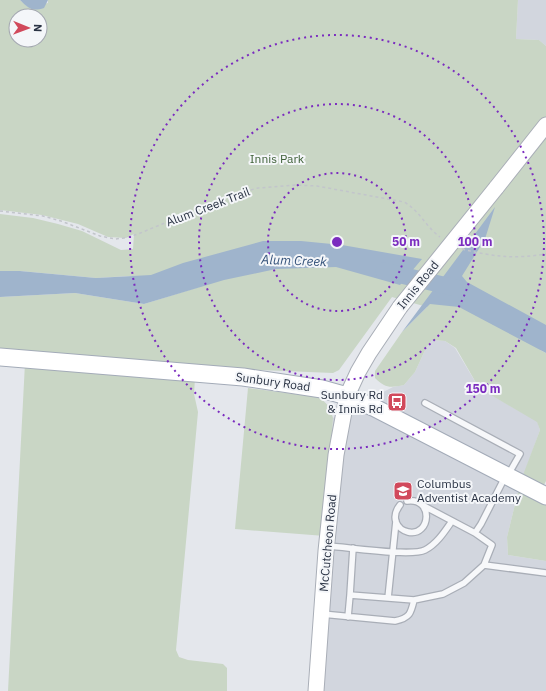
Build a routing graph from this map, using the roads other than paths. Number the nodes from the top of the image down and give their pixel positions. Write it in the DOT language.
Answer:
graph roads {
  1 [pos="546,125"];
  2 [pos="0,357"];
  3 [pos="347,396"];
  4 [pos="425,403"];
  5 [pos="507,475"];
  6 [pos="546,496"];
  7 [pos="407,501"];
  8 [pos="400,505"];
  9 [pos="422,505"];
  10 [pos="396,521"];
  11 [pos="452,521"];
  12 [pos="475,533"];
  13 [pos="327,546"];
  14 [pos="353,548"];
  15 [pos="393,551"];
  16 [pos="484,565"];
  17 [pos="546,573"];
  18 [pos="350,595"];
  19 [pos="388,598"];
  20 [pos="414,600"];
  21 [pos="322,614"];
  22 [pos="348,617"];
  23 [pos="316,691"];
  1 -- 3 [label="main road, Innis Road, bridge"];
  2 -- 3 [label="main road, Sunbury Road"];
  3 -- 5 [label="main road, Sunbury Road"];
  3 -- 13 [label="main road, McCutcheon Road"];
  4 -- 5 [label="lane"];
  5 -- 6 [label="main road, Sunbury Road"];
  5 -- 12 [label="lane"];
  7 -- 9 [label="lane"];
  8 -- 10 [label="lane"];
  9 -- 10 [label="lane"];
  9 -- 11 [label="lane"];
  10 -- 15 [label="lane"];
  11 -- 12 [label="lane"];
  11 -- 15 [label="lane"];
  12 -- 16 [label="lane"];
  13 -- 14 [label="lane"];
  13 -- 21 [label="main road, McCutcheon Road"];
  14 -- 15 [label="lane"];
  14 -- 18 [label="lane"];
  15 -- 19 [label="lane"];
  16 -- 17 [label="lane"];
  16 -- 20 [label="lane"];
  18 -- 19 [label="lane"];
  18 -- 22 [label="lane"];
  19 -- 20 [label="lane"];
  20 -- 22 [label="lane"];
  21 -- 22 [label="lane"];
  21 -- 23 [label="main road, McCutcheon Road"];
}
